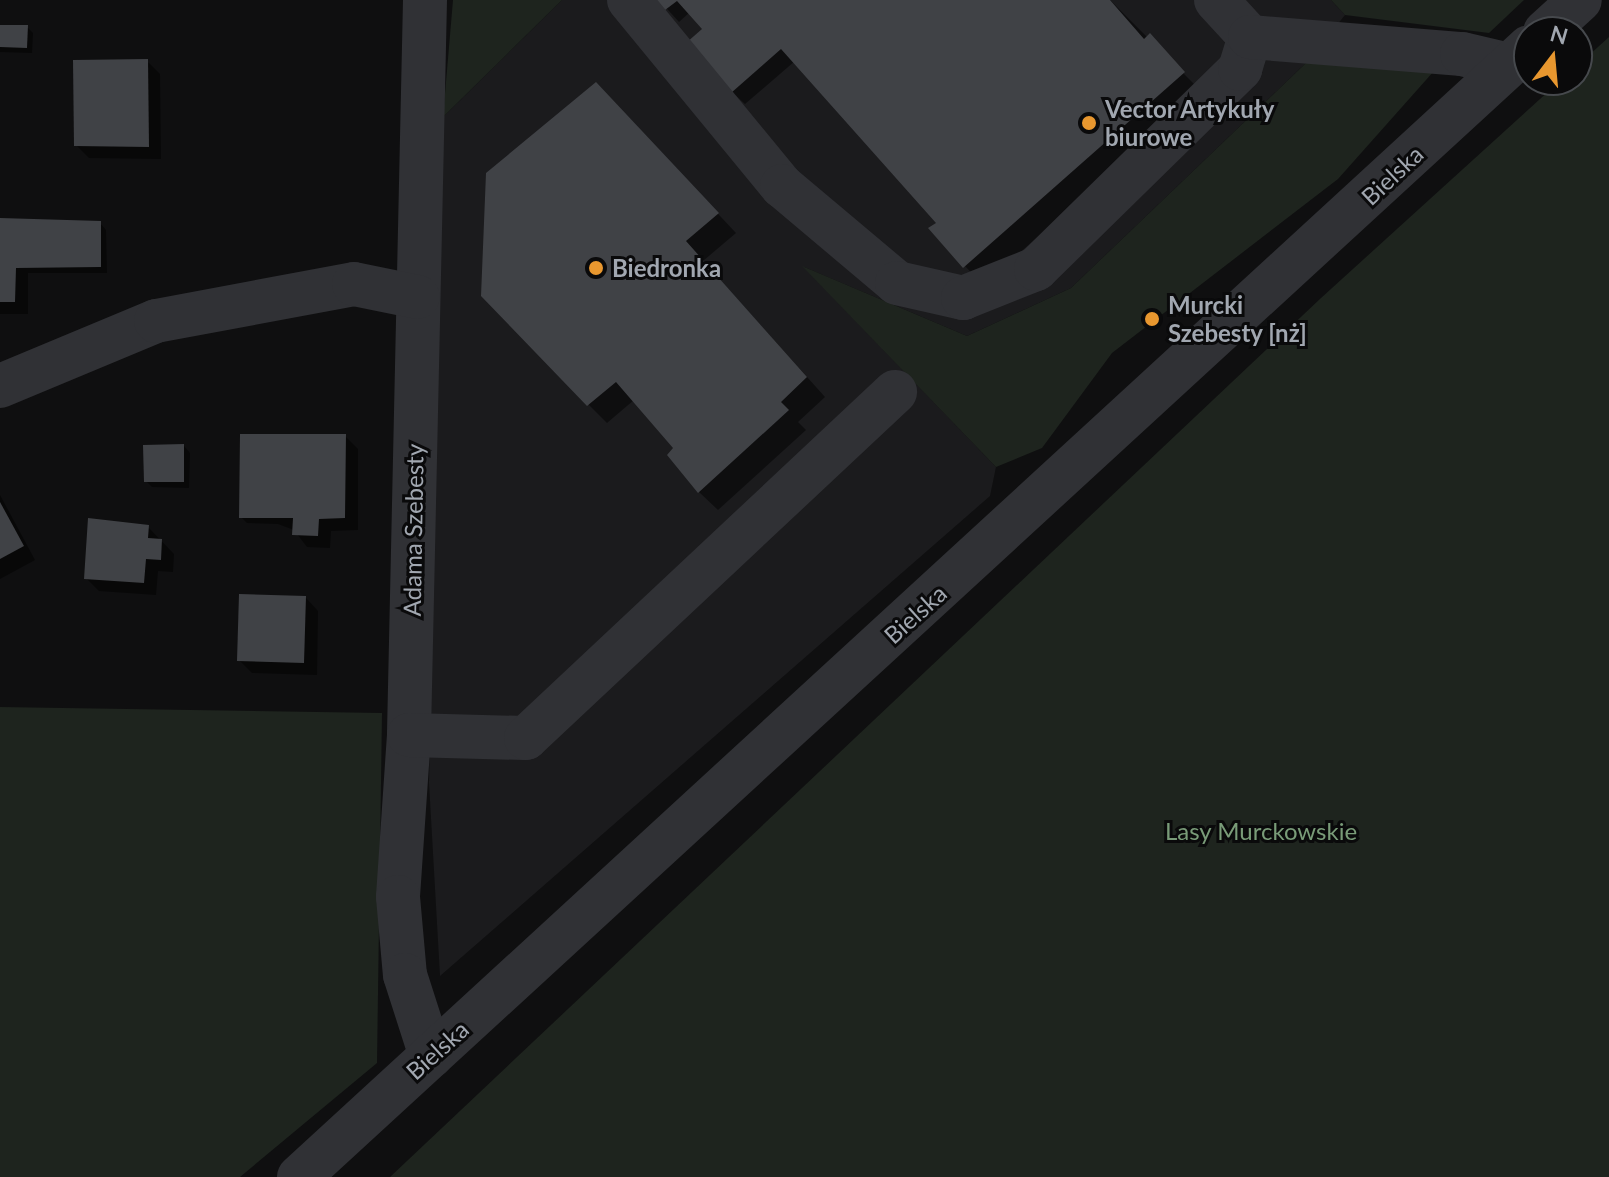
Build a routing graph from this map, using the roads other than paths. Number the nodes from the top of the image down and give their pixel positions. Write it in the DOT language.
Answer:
graph roads {
  1 [pos="425,0"];
  2 [pos="629,0"];
  3 [pos="1216,0"];
  4 [pos="1580,0"];
  5 [pos="1562,16"];
  6 [pos="1250,37"];
  7 [pos="1513,56"];
  8 [pos="1513,62"];
  9 [pos="418,297"];
  10 [pos="0,386"];
  11 [pos="895,392"];
  12 [pos="409,735"];
  13 [pos="431,1056"];
  14 [pos="299,1177"];
  1 -- 9 [label="street, Adama Szebesty"];
  2 -- 6 [label="street"];
  3 -- 6 [label="street"];
  4 -- 5 [label="street"];
  6 -- 7 [label="street"];
  8 -- 13 [label="street, Bielska"];
  9 -- 10 [label="street"];
  9 -- 12 [label="street, Adama Szebesty"];
  11 -- 12 [label="street"];
  12 -- 13 [label="street, Adama Szebesty"];
  13 -- 14 [label="street, Bielska"];
}
